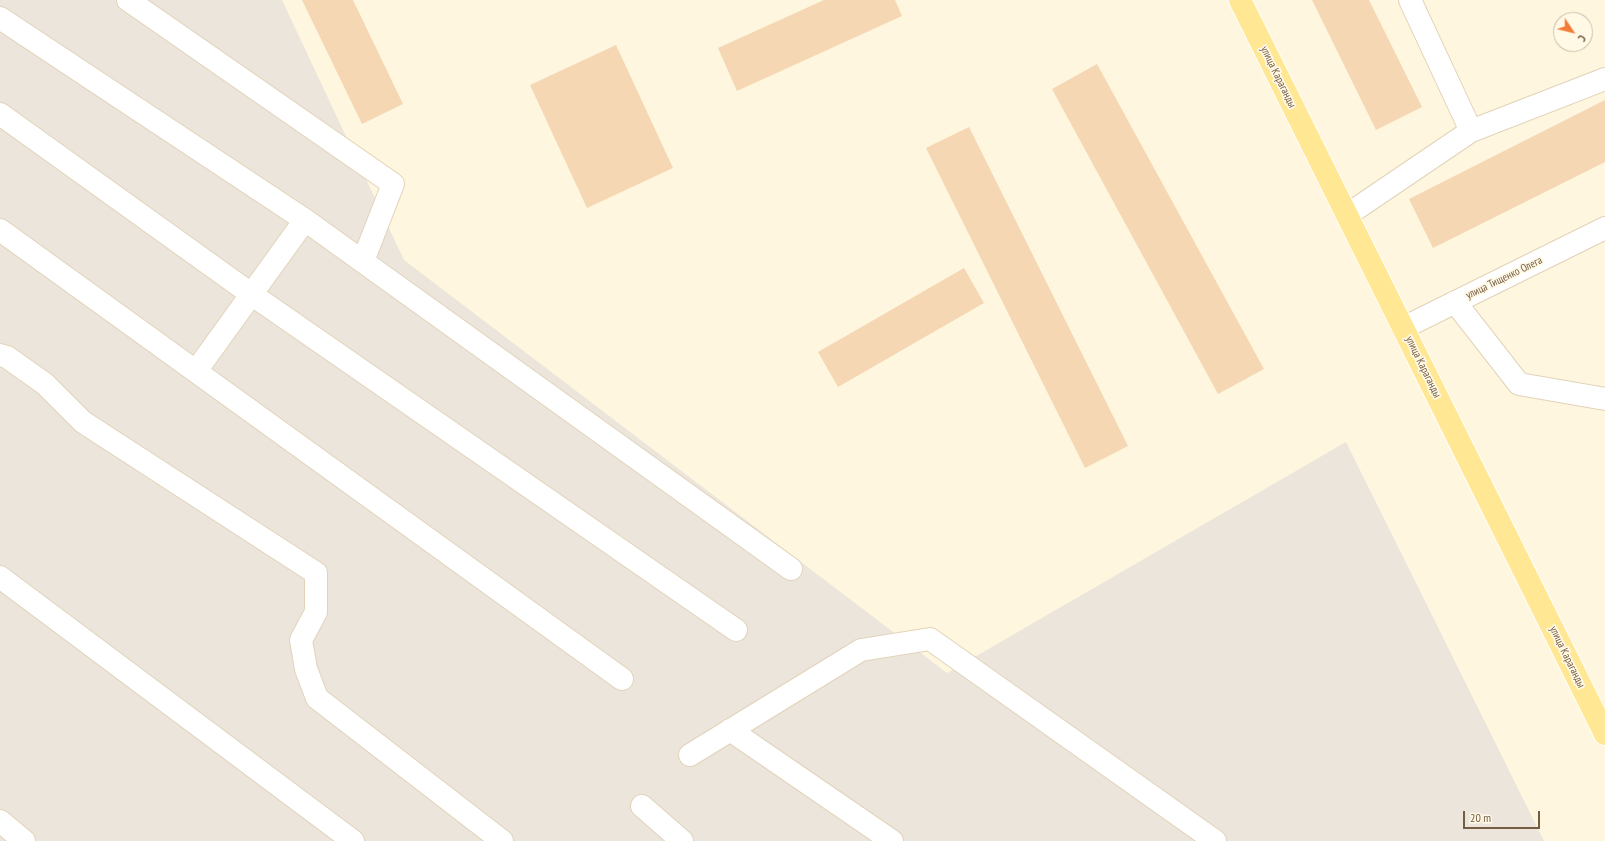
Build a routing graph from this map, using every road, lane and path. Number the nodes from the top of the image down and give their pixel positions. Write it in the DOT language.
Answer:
graph roads {
  1 [pos="128,0"];
  2 [pos="1240,0"];
  3 [pos="1410,0"];
  4 [pos="0,18"];
  5 [pos="1605,79"];
  6 [pos="0,114"];
  7 [pos="1471,131"];
  8 [pos="1346,215"];
  9 [pos="305,220"];
  10 [pos="1605,228"];
  11 [pos="0,230"];
  12 [pos="363,261"];
  13 [pos="251,294"];
  14 [pos="1455,302"];
  15 [pos="1403,328"];
  16 [pos="0,355"];
  17 [pos="196,371"];
  18 [pos="1605,399"];
  19 [pos="791,569"];
  20 [pos="0,577"];
  21 [pos="736,630"];
  22 [pos="622,679"];
  23 [pos="730,730"];
  24 [pos="1605,734"];
  25 [pos="690,755"];
  26 [pos="642,806"];
  27 [pos="0,821"];
  28 [pos="24,841"];
  29 [pos="353,841"];
  30 [pos="502,841"];
  31 [pos="682,841"];
  32 [pos="892,841"];
  33 [pos="1215,841"];
  1 -- 12 [label="street"];
  2 -- 8 [label="main road, улица Караганды"];
  3 -- 7 [label="street"];
  4 -- 9 [label="street"];
  5 -- 7 [label="street"];
  6 -- 13 [label="street"];
  7 -- 8 [label="street"];
  8 -- 15 [label="main road, улица Караганды"];
  9 -- 12 [label="street"];
  9 -- 13 [label="street"];
  10 -- 14 [label="street, улица Тищенко Олега"];
  11 -- 17 [label="street"];
  12 -- 19 [label="street"];
  13 -- 17 [label="street"];
  13 -- 21 [label="street"];
  14 -- 15 [label="street, улица Тищенко Олега"];
  14 -- 18 [label="street"];
  15 -- 24 [label="main road, улица Караганды"];
  16 -- 30 [label="street"];
  17 -- 22 [label="street"];
  20 -- 29 [label="street"];
  23 -- 25 [label="street"];
  23 -- 32 [label="street"];
  23 -- 33 [label="street"];
  26 -- 31 [label="street"];
  27 -- 28 [label="street"];
}
